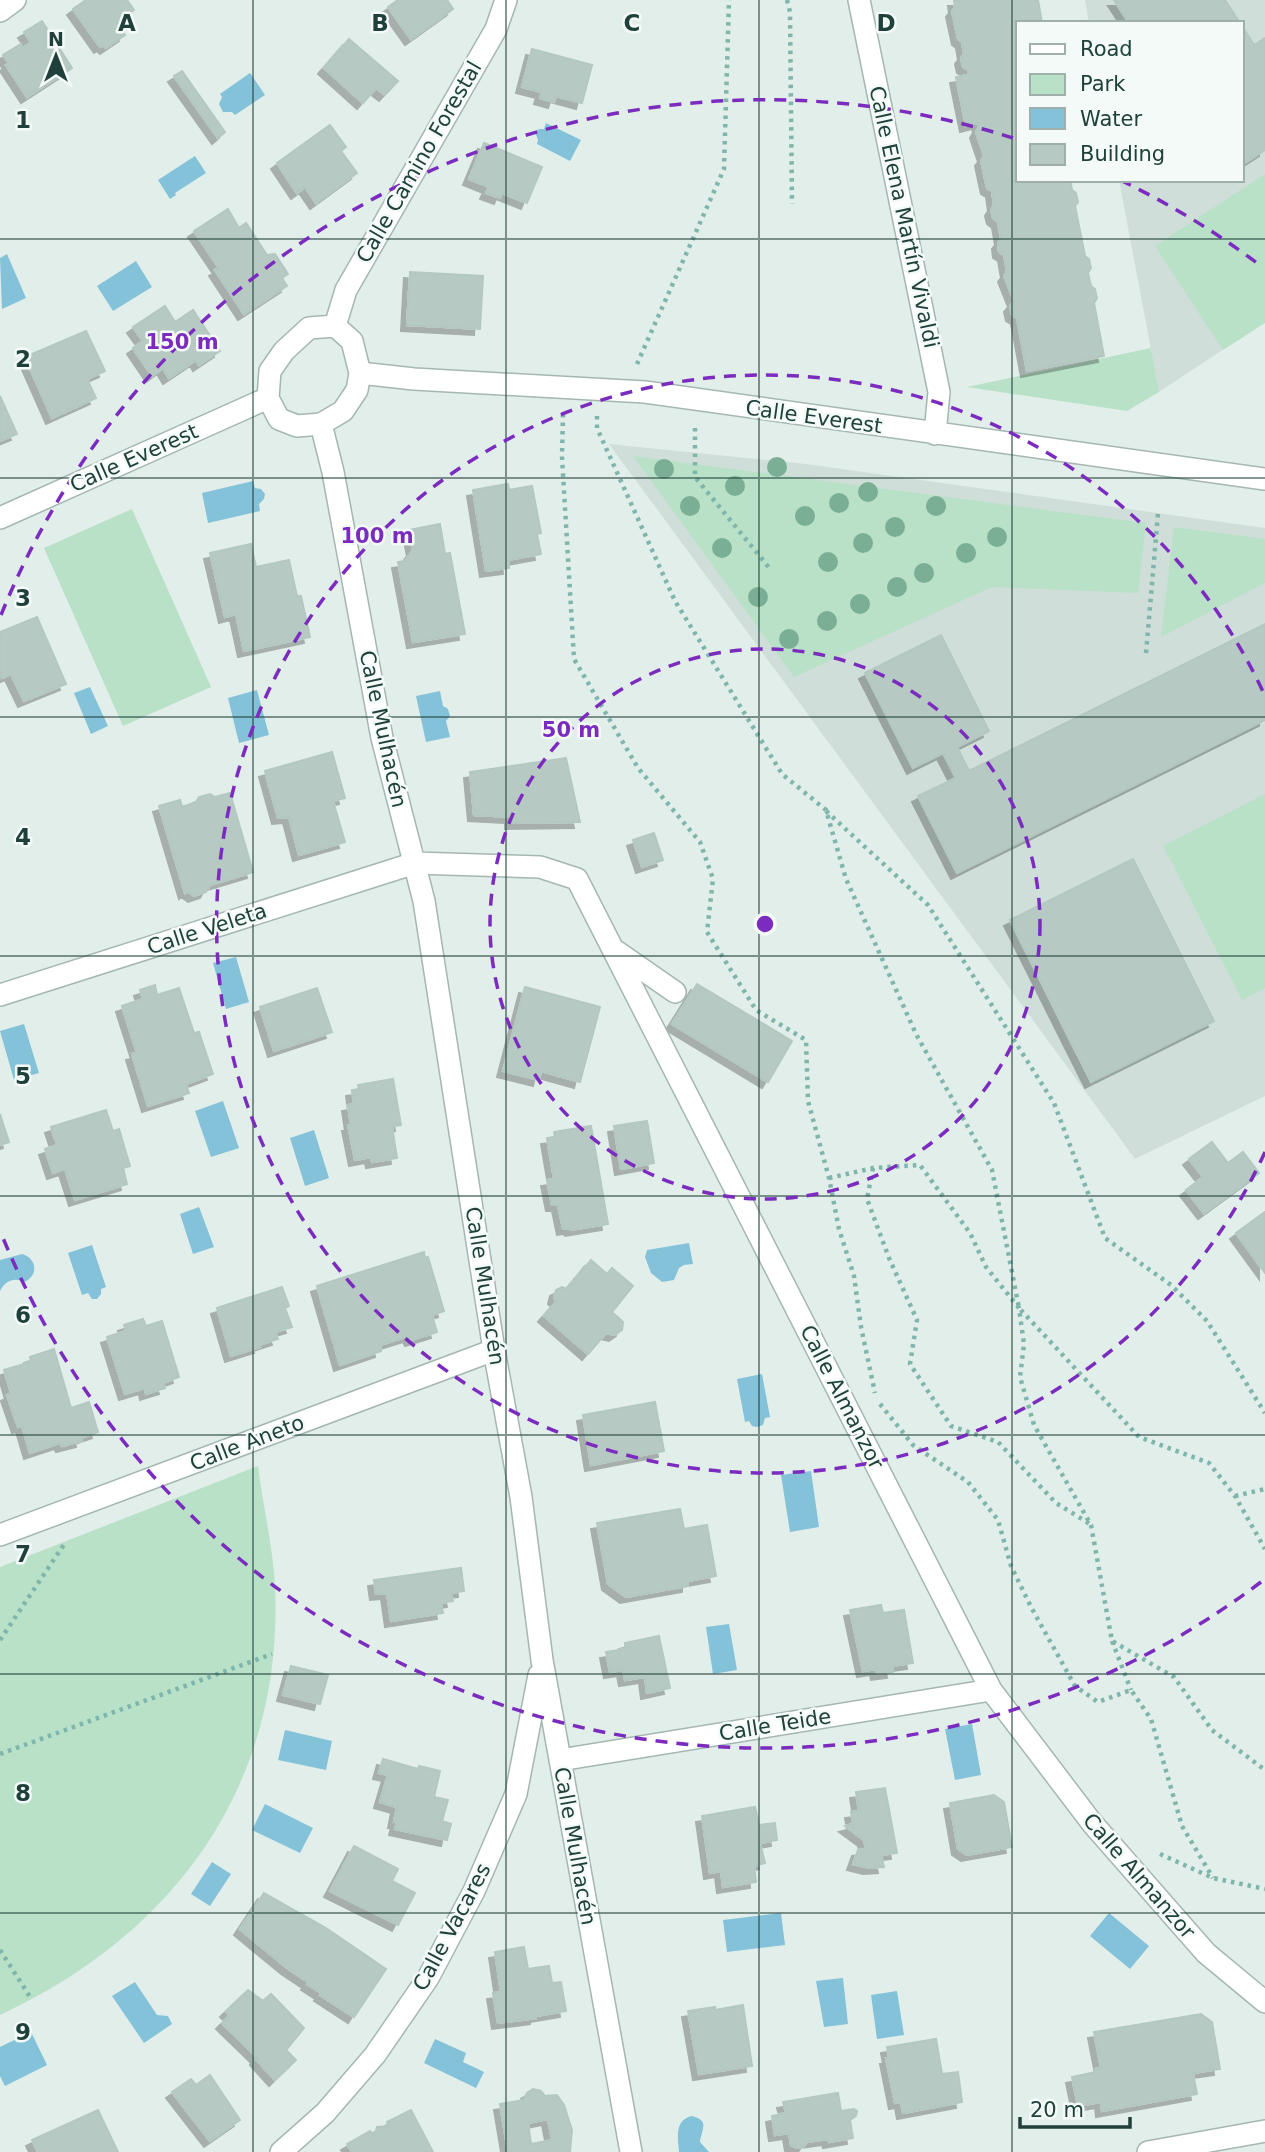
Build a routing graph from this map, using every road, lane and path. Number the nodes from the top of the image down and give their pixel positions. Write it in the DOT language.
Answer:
graph roads {
  1 [pos="15,0"];
  2 [pos="506,0"];
  3 [pos="729,0"];
  4 [pos="787,0"];
  5 [pos="859,0"];
  6 [pos="0,10"];
  7 [pos="792,204"];
  8 [pos="335,326"];
  9 [pos="360,373"];
  10 [pos="564,387"];
  11 [pos="596,389"];
  12 [pos="626,391"];
  13 [pos="268,398"];
  14 [pos="695,400"];
  15 [pos="321,424"];
  16 [pos="934,434"];
  17 [pos="1265,479"];
  18 [pos="1158,514"];
  19 [pos="0,518"];
  20 [pos="771,570"];
  21 [pos="1146,653"];
  22 [pos="826,810"];
  23 [pos="415,863"];
  24 [pos="614,949"];
  25 [pos="675,992"];
  26 [pos="0,995"];
  27 [pos="873,1168"];
  28 [pos="829,1178"];
  29 [pos="1019,1308"];
  30 [pos="494,1350"];
  31 [pos="1265,1413"];
  32 [pos="1265,1489"];
  33 [pos="1235,1496"];
  34 [pos="88,1503"];
  35 [pos="1091,1525"];
  36 [pos="0,1535"];
  37 [pos="1265,1549"];
  38 [pos="0,1640"];
  39 [pos="1112,1641"];
  40 [pos="272,1654"];
  41 [pos="541,1660"];
  42 [pos="1131,1689"];
  43 [pos="991,1690"];
  44 [pos="0,1754"];
  45 [pos="560,1760"];
  46 [pos="1265,1770"];
  47 [pos="1153,1850"];
  48 [pos="1213,1878"];
  49 [pos="1265,1889"];
  50 [pos="0,1950"];
  51 [pos="32,2000"];
  52 [pos="1265,2002"];
  53 [pos="1265,2132"];
  54 [pos="281,2152"];
  55 [pos="631,2152"];
  56 [pos="1148,2152"];
  1 -- 6 [label="street"];
  2 -- 8 [label="street, Calle Camino Forestal"];
  3 -- 12 [label="path"];
  4 -- 7 [label="path"];
  5 -- 16 [label="street, Calle Elena Martín Vivaldi"];
  8 -- 9 [label="street"];
  8 -- 13 [label="street"];
  9 -- 10 [label="street, Calle Everest"];
  9 -- 15 [label="street"];
  10 -- 11 [label="street, Calle Everest"];
  10 -- 28 [label="path"];
  11 -- 12 [label="street, Calle Everest"];
  11 -- 22 [label="path"];
  12 -- 14 [label="street, Calle Everest"];
  13 -- 15 [label="street"];
  13 -- 19 [label="street, Calle Everest"];
  14 -- 16 [label="street, Calle Everest"];
  14 -- 20 [label="path"];
  15 -- 23 [label="street, Calle Mulhacén"];
  16 -- 17 [label="street, Calle Everest"];
  18 -- 21 [label="path"];
  22 -- 29 [label="path"];
  22 -- 31 [label="path"];
  23 -- 24 [label="street, Calle Almanzor"];
  23 -- 26 [label="street, Calle Veleta"];
  23 -- 30 [label="street, Calle Mulhacén"];
  24 -- 25 [label="street"];
  24 -- 43 [label="street, Calle Almanzor"];
  27 -- 28 [label="path"];
  27 -- 29 [label="path"];
  27 -- 35 [label="path"];
  28 -- 42 [label="path"];
  29 -- 33 [label="path"];
  29 -- 35 [label="path"];
  30 -- 34 [label="street, Calle Aneto"];
  30 -- 41 [label="street, Calle Mulhacén"];
  32 -- 33 [label="path"];
  33 -- 37 [label="path"];
  34 -- 36 [label="street, Calle Aneto"];
  34 -- 38 [label="path"];
  35 -- 39 [label="path"];
  39 -- 42 [label="path"];
  39 -- 46 [label="path"];
  40 -- 44 [label="path"];
  41 -- 45 [label="street, Calle Mulhacén"];
  41 -- 54 [label="street, Calle Vacares"];
  42 -- 48 [label="path"];
  43 -- 45 [label="street, Calle Teide"];
  43 -- 52 [label="street, Calle Almanzor"];
  45 -- 55 [label="street, Calle Mulhacén"];
  47 -- 48 [label="path"];
  48 -- 49 [label="path"];
  50 -- 51 [label="path"];
  53 -- 56 [label="street"];
}
